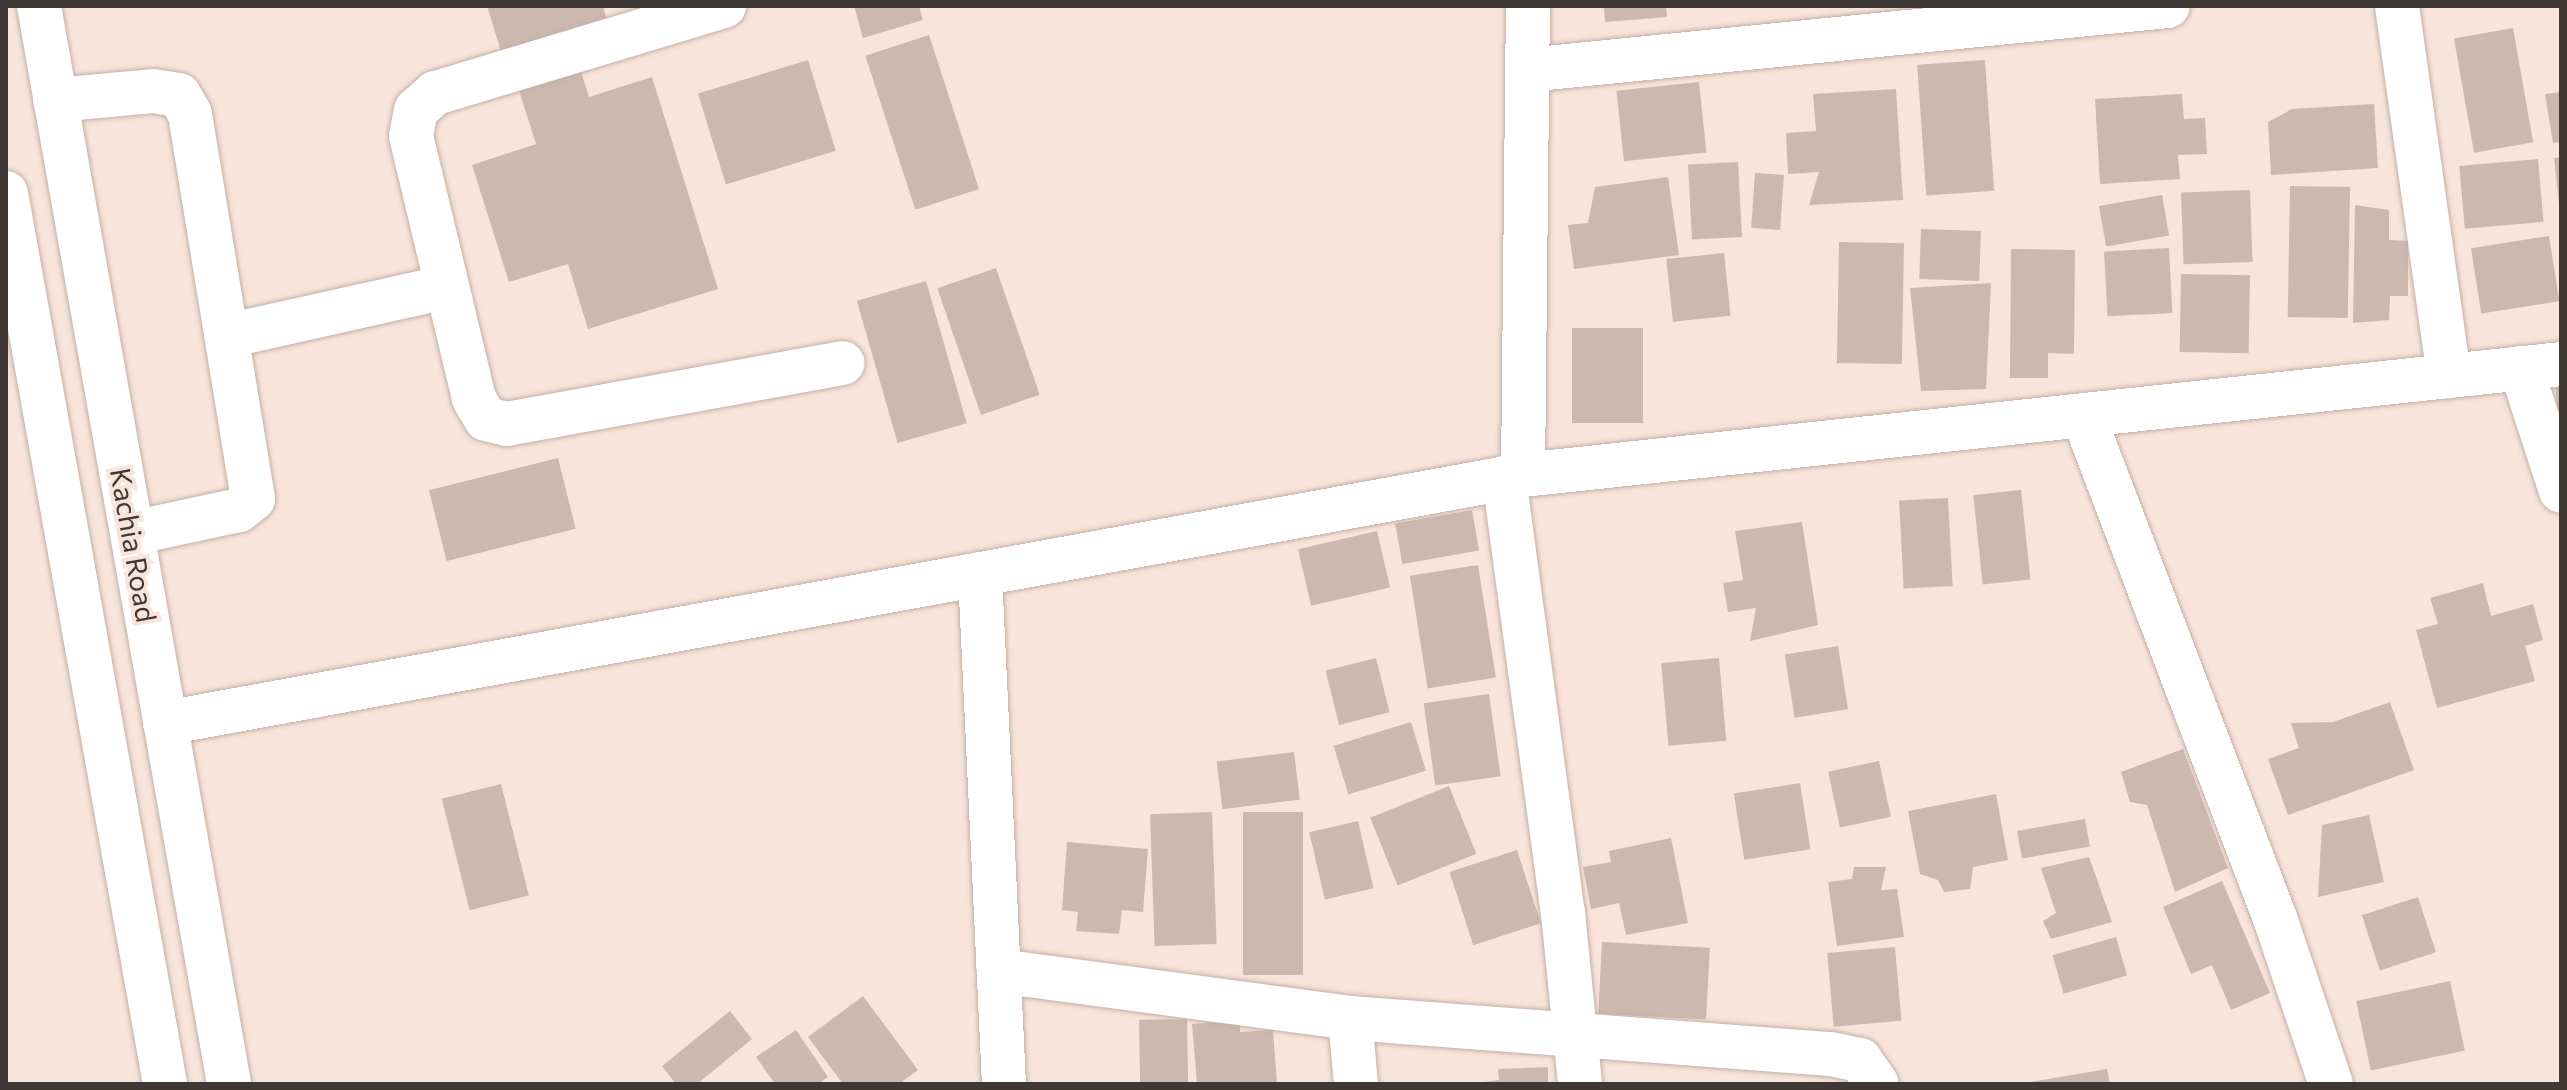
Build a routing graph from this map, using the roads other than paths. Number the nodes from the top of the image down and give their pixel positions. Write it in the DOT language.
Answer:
graph roads {
  1 [pos="39,6"];
  2 [pos="724,6"];
  3 [pos="1528,6"];
  4 [pos="2168,6"];
  5 [pos="2397,6"];
  6 [pos="1527,70"];
  7 [pos="55,100"];
  8 [pos="6,193"];
  9 [pos="447,287"];
  10 [pos="227,336"];
  11 [pos="842,363"];
  12 [pos="2541,366"];
  13 [pos="2449,376"];
  14 [pos="2083,415"];
  15 [pos="1513,477"];
  16 [pos="2561,491"];
  17 [pos="132,533"];
  18 [pos="980,574"];
  19 [pos="165,723"];
  20 [pos="999,971"];
  21 [pos="1350,1018"];
  22 [pos="1575,1037"];
  23 [pos="165,1084"];
  24 [pos="229,1084"];
  25 [pos="1004,1084"];
  26 [pos="1356,1084"];
  27 [pos="1580,1084"];
  28 [pos="1877,1084"];
  29 [pos="2331,1084"];
  1 -- 7 [label="main road, Kachia Road"];
  2 -- 9 [label="main road"];
  3 -- 6 [label="main road"];
  4 -- 6 [label="main road"];
  5 -- 13 [label="main road"];
  6 -- 15 [label="main road"];
  7 -- 10 [label="main road"];
  7 -- 17 [label="main road, Kachia Road"];
  8 -- 23 [label="main road"];
  9 -- 10 [label="main road"];
  9 -- 11 [label="main road"];
  10 -- 17 [label="main road"];
  12 -- 13 [label="main road"];
  12 -- 16 [label="main road"];
  13 -- 14 [label="main road"];
  14 -- 15 [label="main road"];
  14 -- 29 [label="main road"];
  15 -- 18 [label="main road"];
  15 -- 22 [label="main road"];
  17 -- 19 [label="main road, Kachia Road"];
  18 -- 19 [label="main road"];
  18 -- 20 [label="main road"];
  19 -- 24 [label="main road, Kachia Road"];
  20 -- 21 [label="main road"];
  20 -- 25 [label="main road"];
  21 -- 22 [label="main road"];
  21 -- 26 [label="main road"];
  22 -- 27 [label="main road"];
  22 -- 28 [label="main road"];
}
